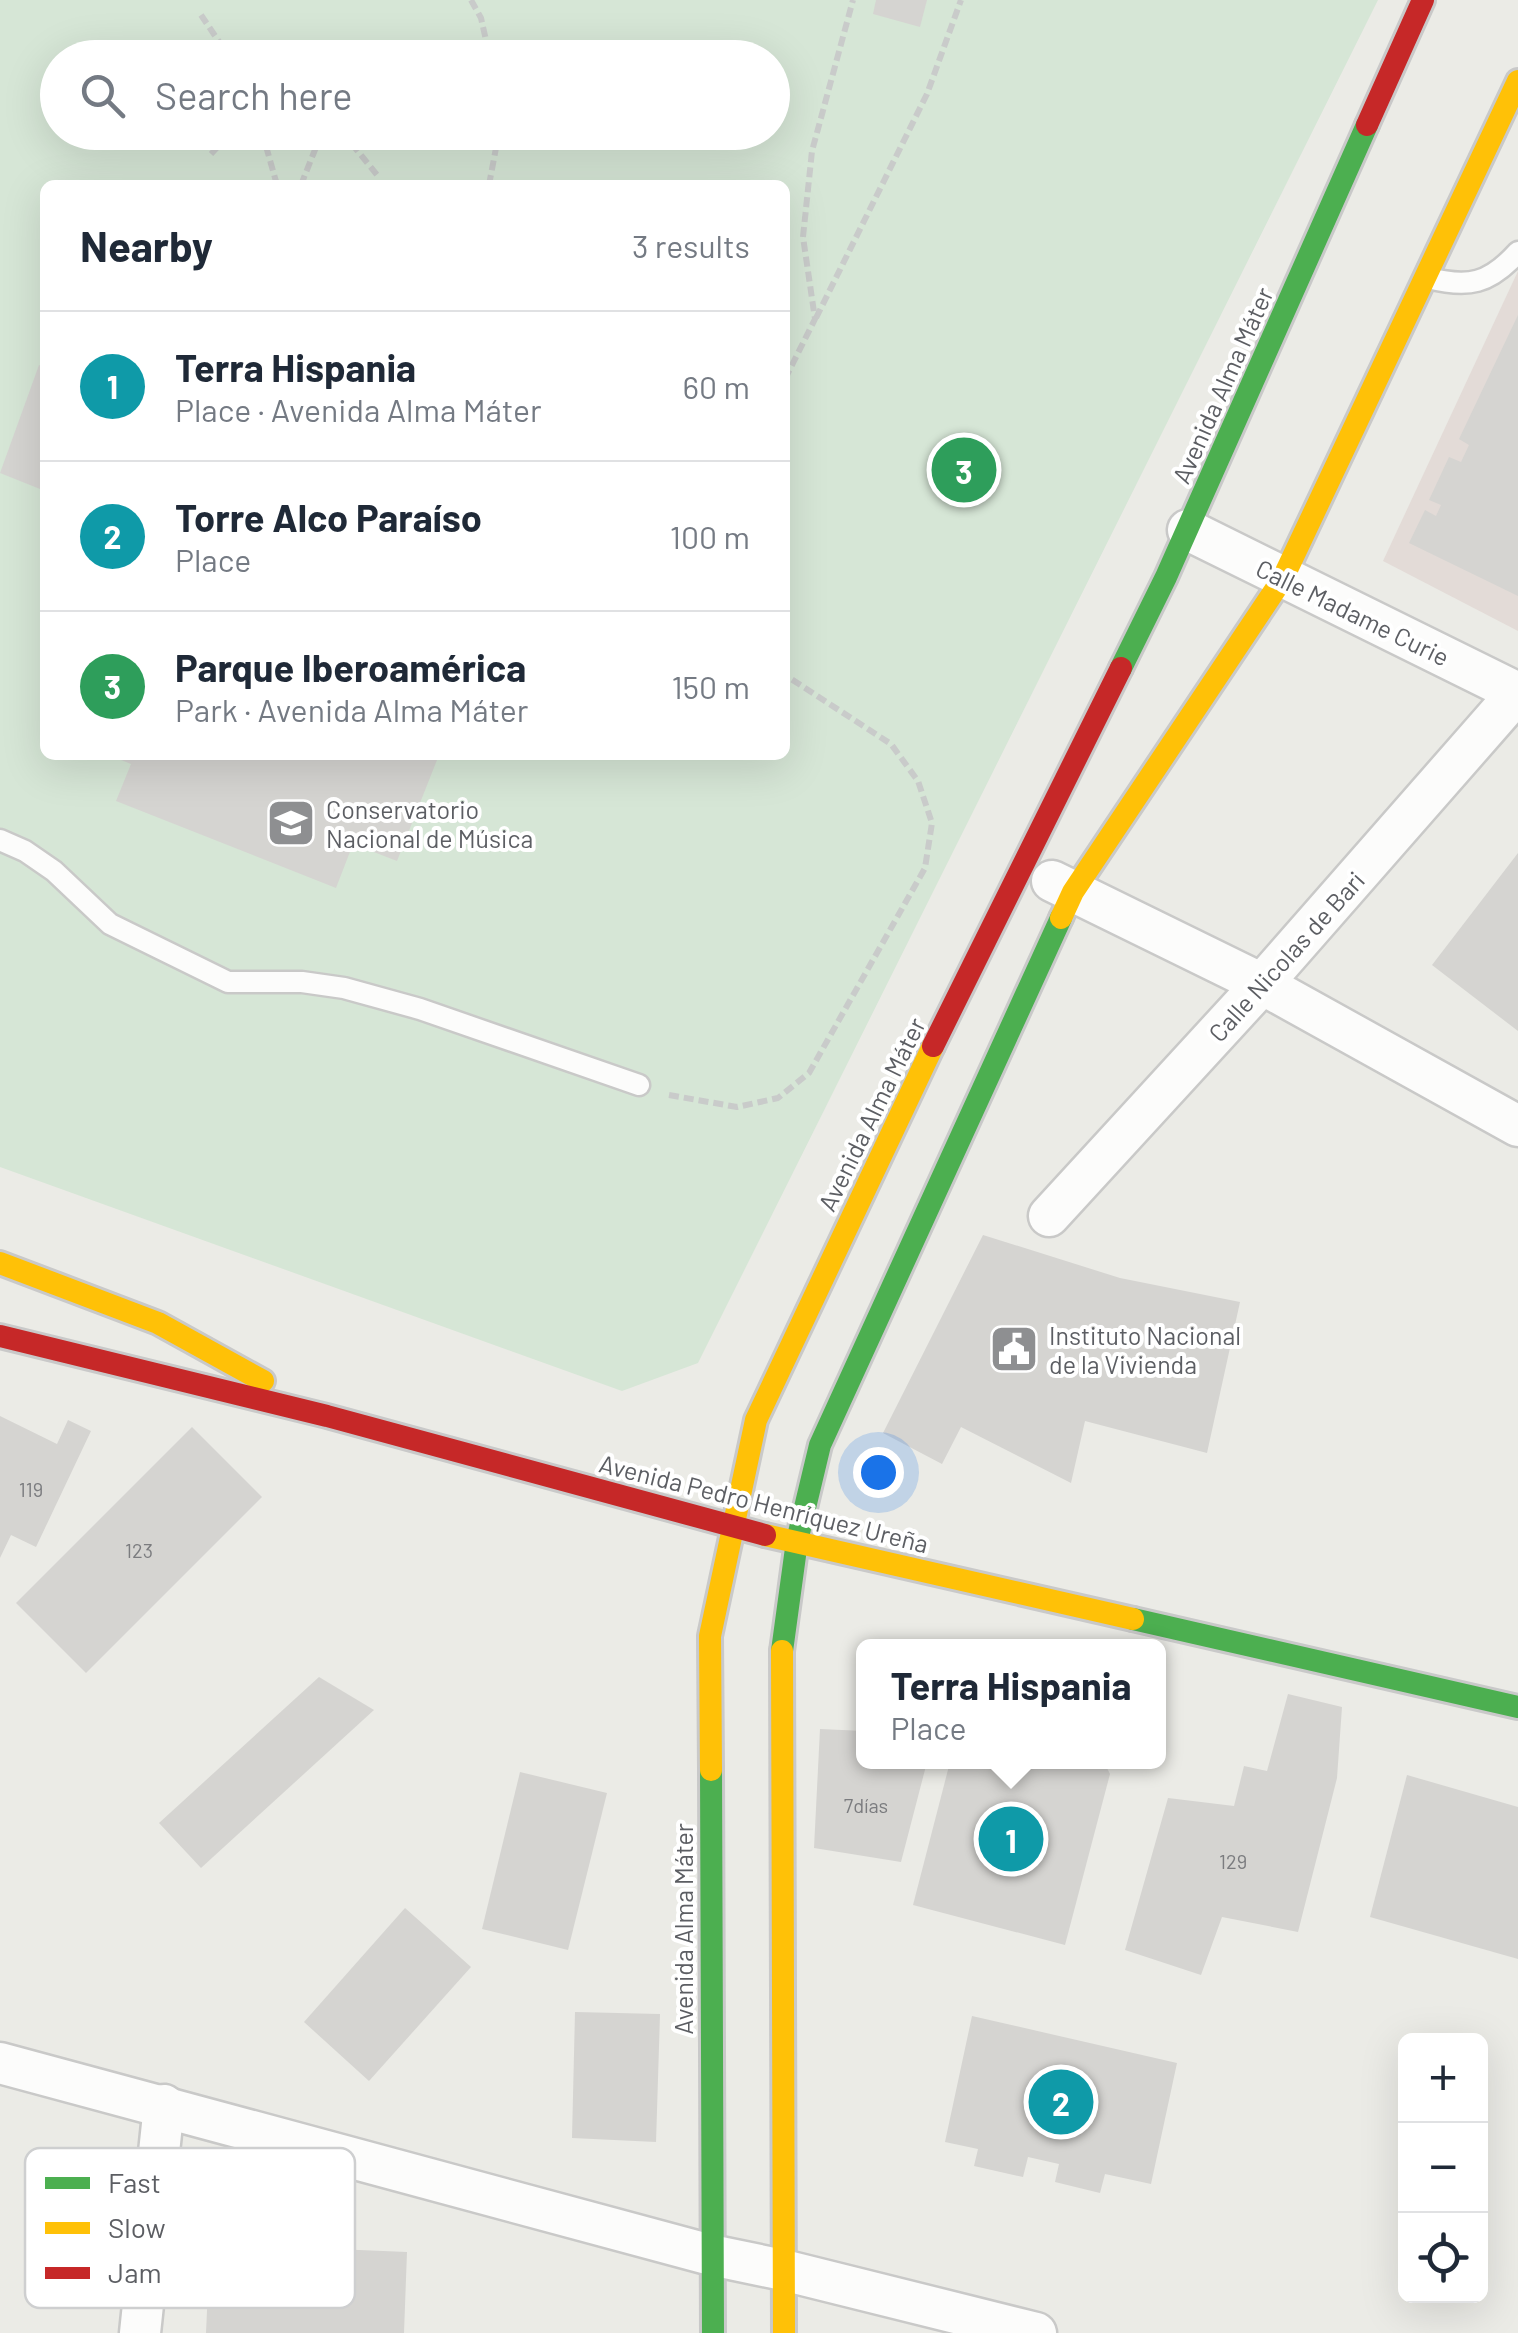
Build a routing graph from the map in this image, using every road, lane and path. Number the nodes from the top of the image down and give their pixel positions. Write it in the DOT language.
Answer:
graph roads {
  1 [pos="471,0"];
  2 [pos="853,0"];
  3 [pos="961,0"];
  4 [pos="1423,0"];
  5 [pos="201,14"];
  6 [pos="218,40"];
  7 [pos="486,40"];
  8 [pos="1518,81"];
  9 [pos="216,150"];
  10 [pos="267,150"];
  11 [pos="315,150"];
  12 [pos="357,150"];
  13 [pos="496,150"];
  14 [pos="212,154"];
  15 [pos="378,176"];
  16 [pos="276,180"];
  17 [pos="304,180"];
  18 [pos="491,180"];
  19 [pos="1518,252"];
  20 [pos="1426,277"];
  21 [pos="815,320"];
  22 [pos="790,368"];
  23 [pos="1188,530"];
  24 [pos="1284,578"];
  25 [pos="790,679"];
  26 [pos="1518,692"];
  27 [pos="0,840"];
  28 [pos="1024,866"];
  29 [pos="1073,892"];
  30 [pos="1262,984"];
  31 [pos="639,1085"];
  32 [pos="1518,1126"];
  33 [pos="1049,1216"];
  34 [pos="0,1263"];
  35 [pos="0,1336"];
  36 [pos="327,1416"];
  37 [pos="731,1528"];
  38 [pos="797,1541"];
  39 [pos="1518,1706"];
  40 [pos="0,2063"];
  41 [pos="164,2106"];
  42 [pos="160,2148"];
  43 [pos="317,2148"];
  44 [pos="355,2158"];
  45 [pos="711,2256"];
  46 [pos="783,2270"];
  47 [pos="143,2308"];
  48 [pos="140,2333"];
  49 [pos="712,2333"];
  50 [pos="784,2333"];
  51 [pos="1036,2333"];
  1 -- 7 [label="path"];
  2 -- 21 [label="path"];
  3 -- 21 [label="path"];
  4 -- 23 [label="main road, Avenida Alma Máter"];
  5 -- 6 [label="path"];
  8 -- 20 [label="main road"];
  9 -- 14 [label="path"];
  10 -- 16 [label="path"];
  11 -- 17 [label="path"];
  12 -- 15 [label="path"];
  13 -- 18 [label="path"];
  19 -- 20 [label="lane"];
  20 -- 24 [label="main road"];
  21 -- 22 [label="path"];
  23 -- 24 [label="street, Calle Madame Curie"];
  23 -- 28 [label="main road, Avenida Alma Máter"];
  24 -- 26 [label="street, Calle Madame Curie"];
  24 -- 29 [label="main road"];
  25 -- 31 [label="path"];
  26 -- 30 [label="street, Calle Nicolas de Bari"];
  27 -- 31 [label="lane"];
  28 -- 29 [label="street"];
  28 -- 37 [label="main road, Avenida Alma Máter"];
  29 -- 30 [label="street"];
  29 -- 38 [label="main road"];
  30 -- 32 [label="street"];
  30 -- 33 [label="street, Calle Nicolas de Bari"];
  34 -- 36 [label="main road"];
  35 -- 36 [label="main road, Avenida Pedro Henríquez Ureña"];
  36 -- 37 [label="main road, Avenida Pedro Henríquez Ureña"];
  37 -- 38 [label="main road, Avenida Pedro Henríquez Ureña"];
  37 -- 45 [label="main road, Avenida Alma Máter"];
  38 -- 39 [label="main road, Avenida Pedro Henríquez Ureña"];
  38 -- 46 [label="main road"];
  40 -- 41 [label="street"];
  41 -- 42 [label="street"];
  41 -- 43 [label="street"];
  44 -- 45 [label="street"];
  45 -- 46 [label="street"];
  45 -- 49 [label="main road, Avenida Alma Máter"];
  46 -- 50 [label="main road"];
  46 -- 51 [label="street"];
  47 -- 48 [label="street"];
}
